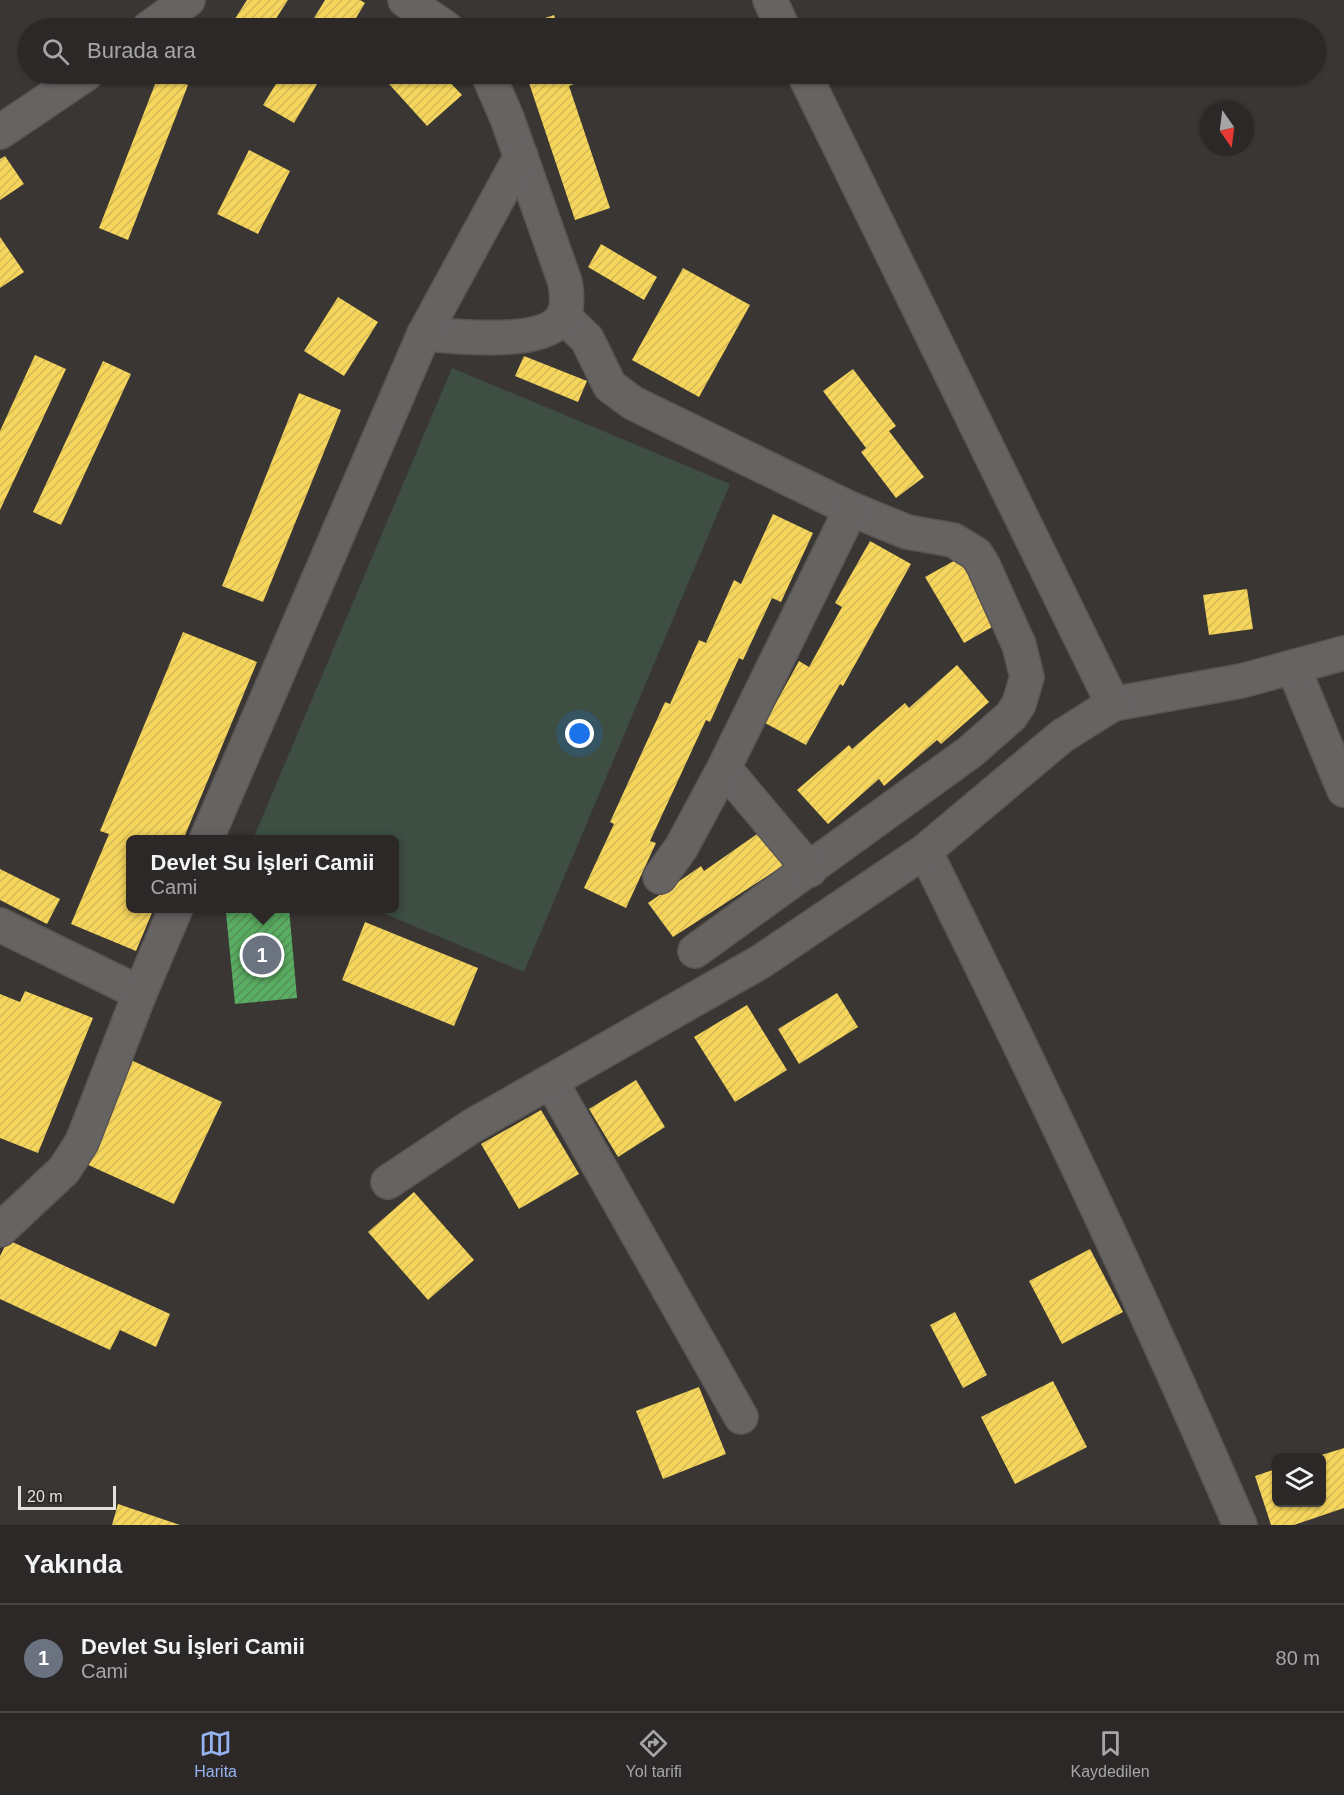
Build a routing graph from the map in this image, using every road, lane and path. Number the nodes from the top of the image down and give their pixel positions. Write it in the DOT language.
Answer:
graph roads {
  1 [pos="188,0"];
  2 [pos="405,0"];
  3 [pos="770,0"];
  4 [pos="163,18"];
  5 [pos="431,18"];
  6 [pos="778,18"];
  7 [pos="71,84"];
  8 [pos="492,84"];
  9 [pos="809,84"];
  10 [pos="0,132"];
  11 [pos="521,156"];
  12 [pos="563,315"];
  13 [pos="424,334"];
  14 [pos="851,509"];
  15 [pos="1344,653"];
  16 [pos="1293,667"];
  17 [pos="1113,704"];
  18 [pos="724,768"];
  19 [pos="1344,790"];
  20 [pos="208,835"];
  21 [pos="925,851"];
  22 [pos="810,870"];
  23 [pos="660,877"];
  24 [pos="174,913"];
  25 [pos="0,925"];
  26 [pos="695,951"];
  27 [pos="140,993"];
  28 [pos="552,1083"];
  29 [pos="388,1182"];
  30 [pos="0,1230"];
  31 [pos="741,1417"];
  32 [pos="1240,1525"];
  1 -- 4 [label="street"];
  2 -- 5 [label="street"];
  3 -- 6 [label="street"];
  7 -- 10 [label="street"];
  8 -- 11 [label="street"];
  9 -- 17 [label="street"];
  11 -- 12 [label="street"];
  11 -- 13 [label="street"];
  12 -- 13 [label="street"];
  12 -- 14 [label="street"];
  13 -- 20 [label="street"];
  14 -- 18 [label="street"];
  14 -- 22 [label="street"];
  15 -- 16 [label="street"];
  16 -- 17 [label="street"];
  16 -- 19 [label="street"];
  17 -- 21 [label="street"];
  18 -- 22 [label="street"];
  18 -- 23 [label="street"];
  21 -- 28 [label="street"];
  21 -- 32 [label="street"];
  22 -- 26 [label="street"];
  24 -- 27 [label="street"];
  25 -- 27 [label="street"];
  27 -- 30 [label="street"];
  28 -- 29 [label="street"];
  28 -- 31 [label="street"];
}
